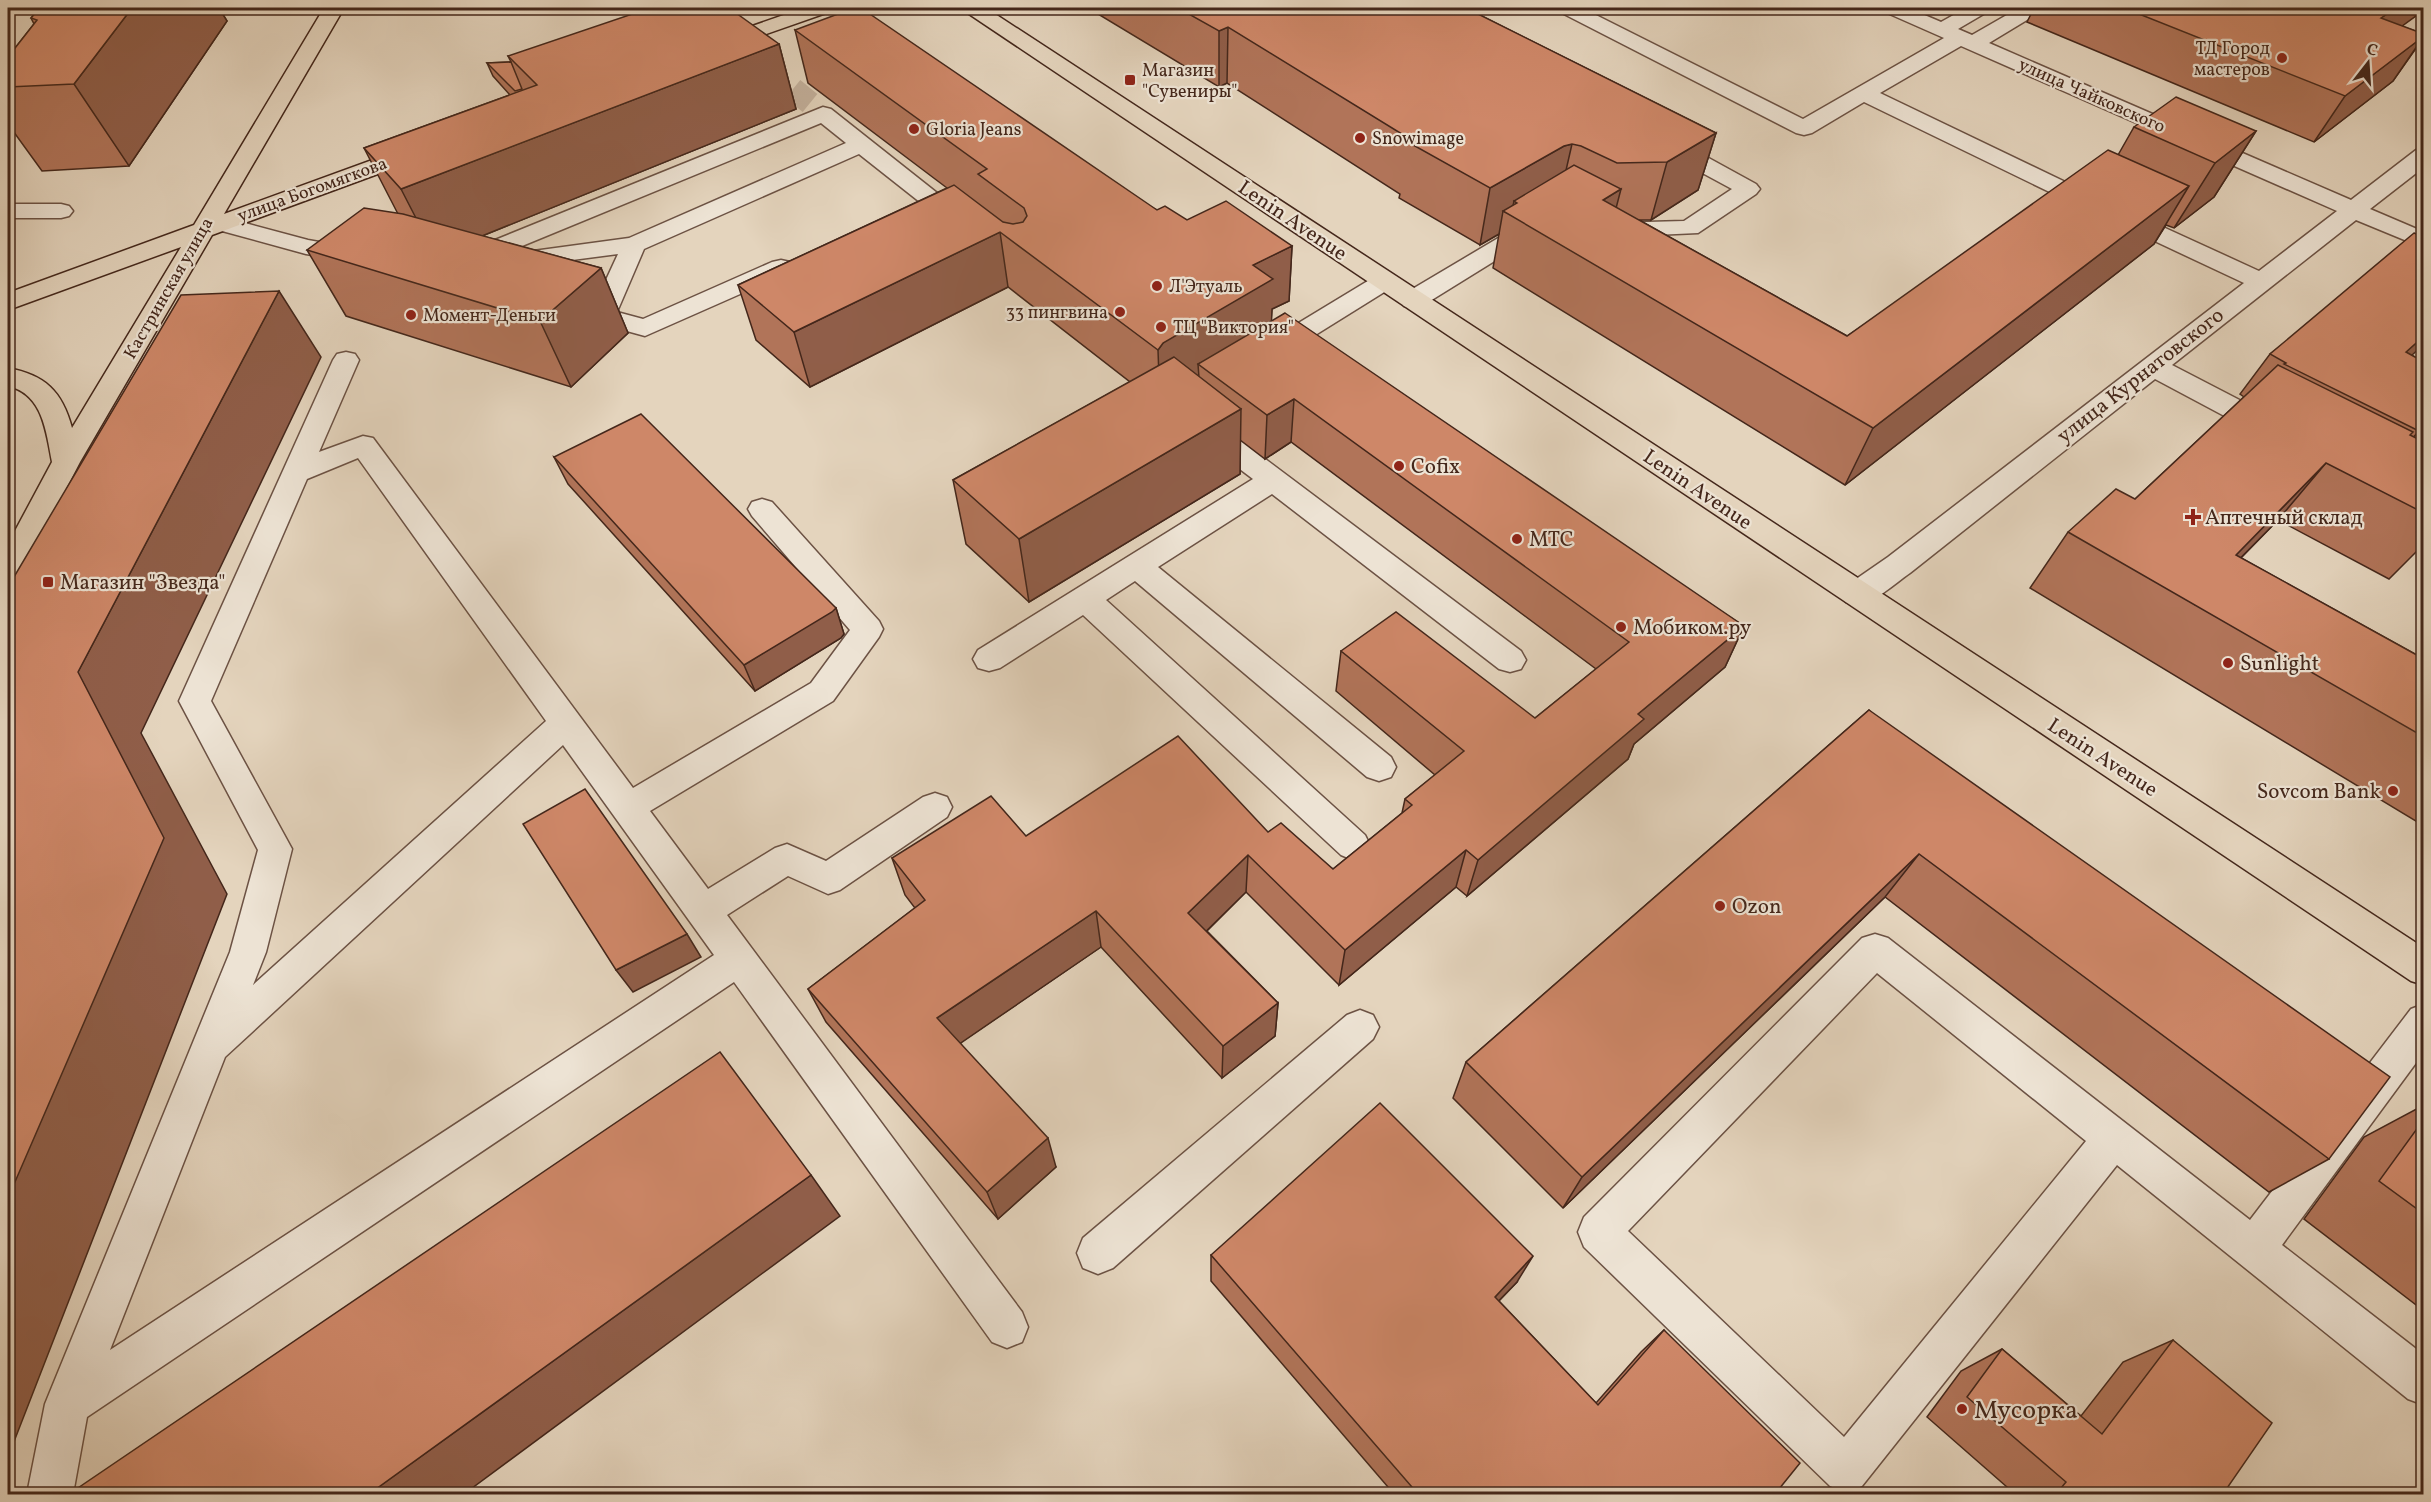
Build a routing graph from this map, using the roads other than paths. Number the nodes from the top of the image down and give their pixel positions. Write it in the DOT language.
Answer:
graph roads {
  1 [pos="334,8"];
  2 [pos="822,8"];
  3 [pos="972,8"];
  4 [pos="1567,8"];
  5 [pos="1892,8"];
  6 [pos="1980,8"];
  7 [pos="2032,8"];
  8 [pos="1959,37"];
  9 [pos="697,52"];
  10 [pos="1864,94"];
  11 [pos="1646,133"];
  12 [pos="862,144"];
  13 [pos="432,147"];
  14 [pos="2424,155"];
  15 [pos="2352,210"];
  16 [pos="8,211"];
  17 [pos="61,211"];
  18 [pos="1550,216"];
  19 [pos="210,226"];
  20 [pos="976,235"];
  21 [pos="2424,241"];
  22 [pos="634,245"];
  23 [pos="1638,252"];
  24 [pos="804,257"];
  25 [pos="374,259"];
  26 [pos="1385,281"];
  27 [pos="2260,281"];
  28 [pos="1413,300"];
  29 [pos="8,302"];
  30 [pos="556,303"];
  31 [pos="602,316"];
  32 [pos="346,360"];
  33 [pos="1247,364"];
  34 [pos="2152,366"];
  35 [pos="8,377"];
  36 [pos="1185,413"];
  37 [pos="2299,442"];
  38 [pos="66,462"];
  39 [pos="296,473"];
  40 [pos="1271,481"];
  41 [pos="762,509"];
  42 [pos="1136,565"];
  43 [pos="8,571"];
  44 [pos="1857,594"];
  45 [pos="1085,598"];
  46 [pos="989,659"];
  47 [pos="1510,660"];
  48 [pos="565,723"];
  49 [pos="1379,767"];
  50 [pos="935,807"];
  51 [pos="627,808"];
  52 [pos="1353,845"];
  53 [pos="703,911"];
  54 [pos="738,959"];
  55 [pos="2424,969"];
  56 [pos="2424,1021"];
  57 [pos="1360,1027"];
  58 [pos="208,1051"];
  59 [pos="2113,1139"];
  60 [pos="2253,1249"];
  61 [pos="1098,1253"];
  62 [pos="1007,1327"];
  63 [pos="2424,1383"];
  64 [pos="67,1404"];
  65 [pos="50,1494"];
  1 -- 19 [label="main road, Кастринская улица"];
  2 -- 9 [label="main road"];
  3 -- 26 [label="main road, Lenin Avenue"];
  4 -- 10 [label="street"];
  5 -- 8 [label="street, улица Чайковского"];
  6 -- 8 [label="street"];
  7 -- 8 [label="street"];
  8 -- 10 [label="street"];
  8 -- 15 [label="street, улица Чайковского"];
  10 -- 27 [label="street"];
  11 -- 23 [label="street"];
  12 -- 20 [label="street"];
  12 -- 22 [label="street"];
  12 -- 22 [label="street"];
  13 -- 19 [label="main road, улица Богомягкова"];
  14 -- 15 [label="street, улица Курнатовского"];
  15 -- 21 [label="street, улица Чайковского"];
  15 -- 27 [label="street, улица Курнатовского"];
  16 -- 17 [label="street"];
  18 -- 28 [label="street"];
  19 -- 25 [label="street"];
  19 -- 29 [label="main road, улица Богомягкова"];
  19 -- 38 [label="main road, Кастринская улица"];
  22 -- 31 [label="street"];
  24 -- 31 [label="street"];
  26 -- 28 [label="main road, Lenin Avenue"];
  26 -- 33 [label="street"];
  27 -- 34 [label="street, улица Курнатовского"];
  28 -- 44 [label="main road, Lenin Avenue"];
  30 -- 31 [label="street"];
  32 -- 39 [label="street"];
  34 -- 37 [label="street"];
  34 -- 44 [label="street, улица Курнатовского"];
  35 -- 38 [label="main road"];
  36 -- 40 [label="street"];
  38 -- 43 [label="main road, Кастринская улица"];
  39 -- 48 [label="street"];
  39 -- 58 [label="street"];
  40 -- 42 [label="street"];
  40 -- 47 [label="street"];
  41 -- 51 [label="street"];
  42 -- 45 [label="street"];
  42 -- 49 [label="street"];
  44 -- 55 [label="main road, Lenin Avenue"];
  45 -- 46 [label="street"];
  45 -- 52 [label="street"];
  48 -- 51 [label="street"];
  48 -- 58 [label="street"];
  50 -- 53 [label="street"];
  51 -- 53 [label="street"];
  53 -- 54 [label="street"];
  54 -- 62 [label="street"];
  54 -- 64 [label="street"];
  56 -- 60 [label="street"];
  57 -- 61 [label="street"];
  58 -- 64 [label="street"];
  59 -- 59 [label="street"];
  59 -- 60 [label="street"];
  60 -- 63 [label="street"];
  64 -- 65 [label="street"];
}
